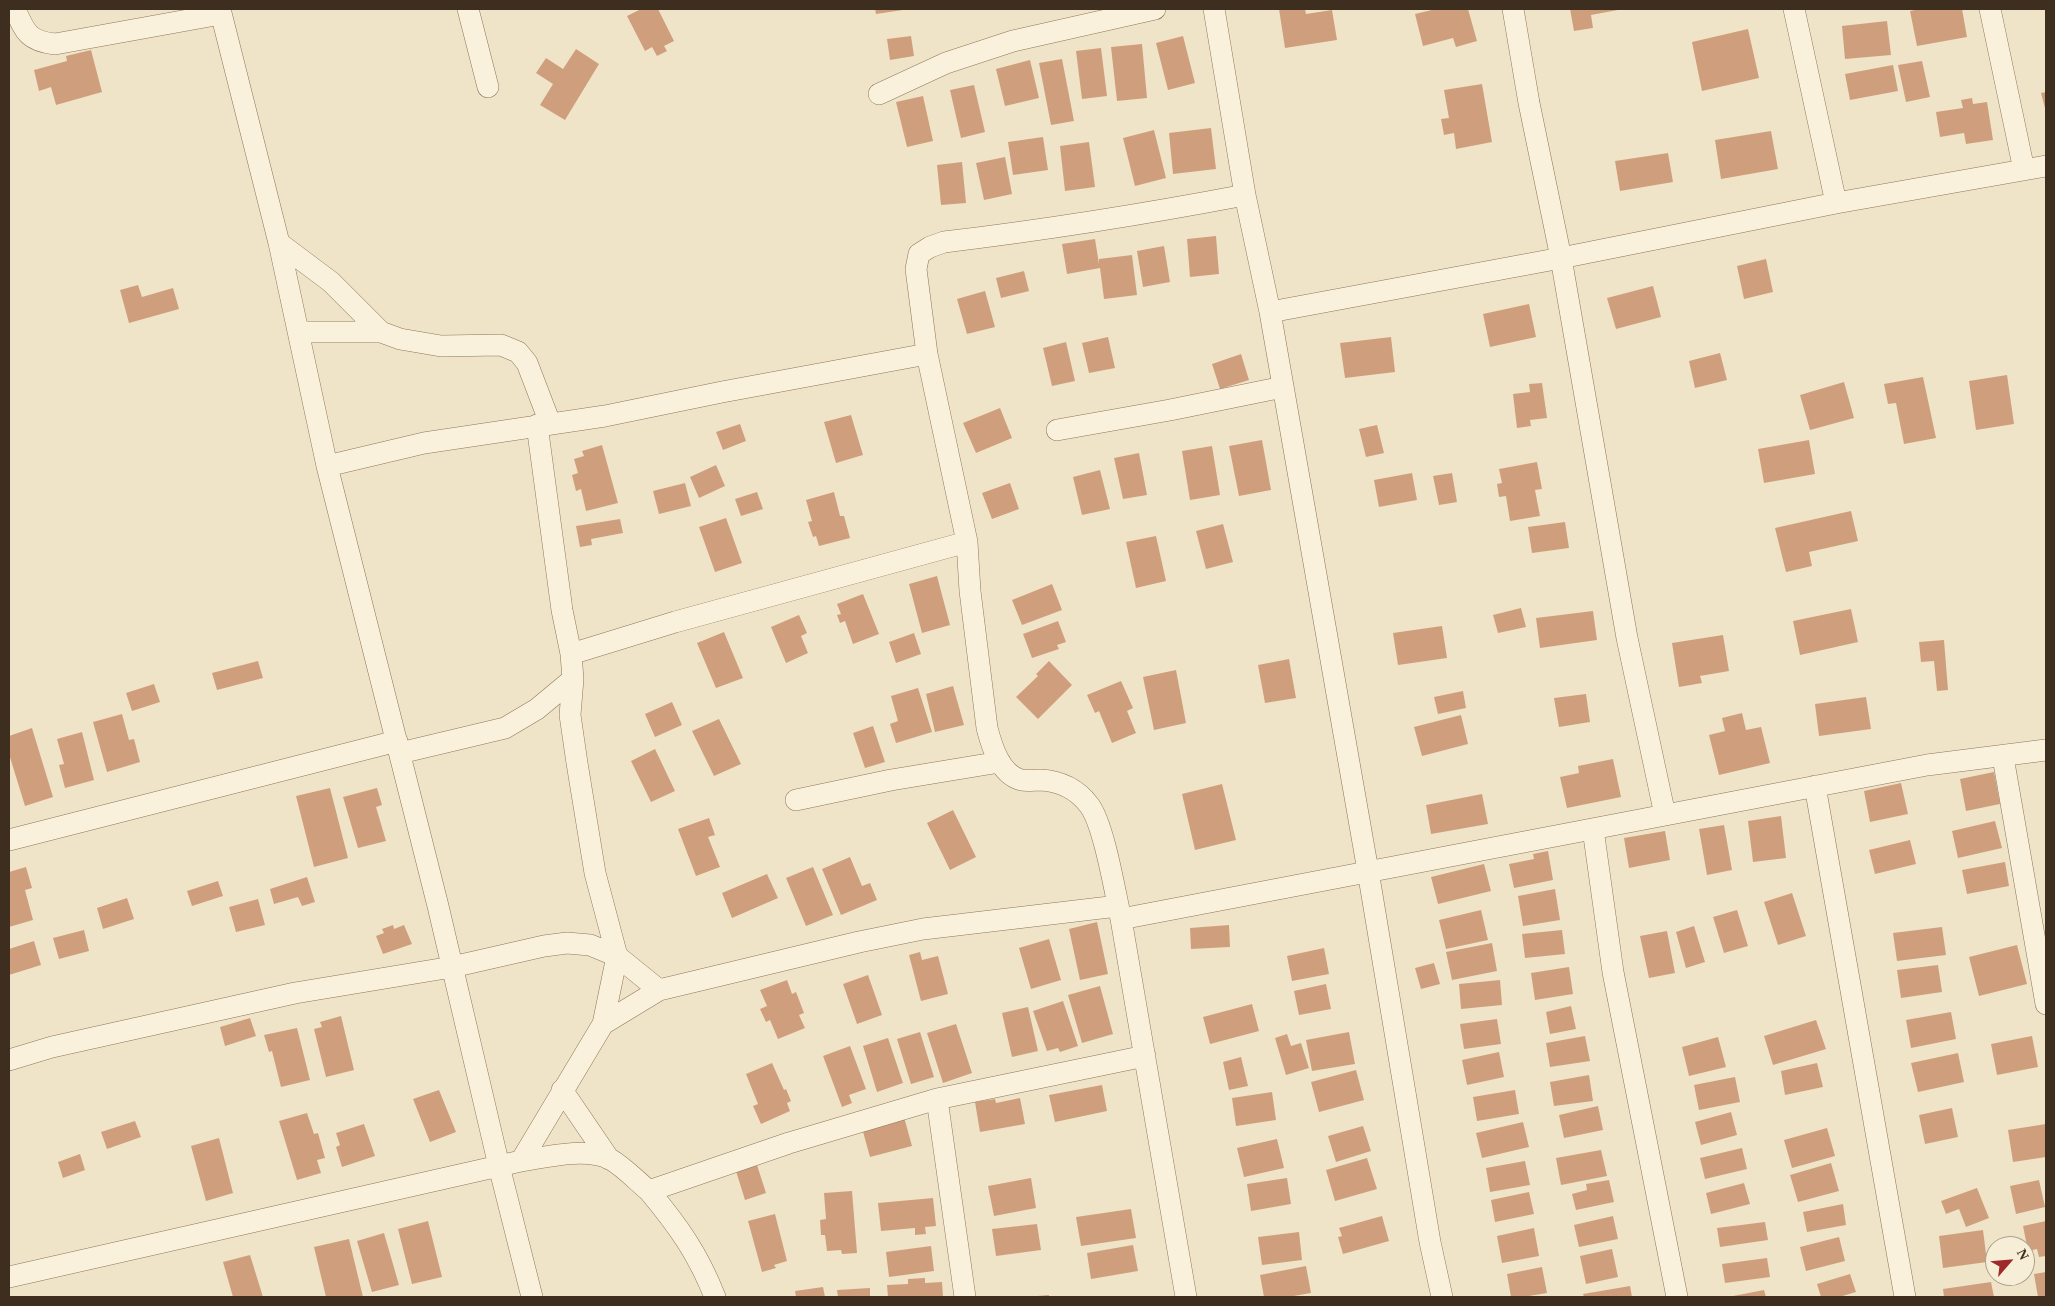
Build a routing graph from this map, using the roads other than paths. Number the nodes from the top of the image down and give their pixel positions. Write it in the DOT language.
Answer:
graph roads {
  1 [pos="15,9"];
  2 [pos="468,9"];
  3 [pos="1155,9"];
  4 [pos="1214,9"];
  5 [pos="1513,9"];
  6 [pos="1794,9"];
  7 [pos="1990,9"];
  8 [pos="221,11"];
  9 [pos="488,87"];
  10 [pos="879,94"];
  11 [pos="2046,166"];
  12 [pos="2024,170"];
  13 [pos="1246,194"];
  14 [pos="1836,203"];
  15 [pos="279,243"];
  16 [pos="1561,258"];
  17 [pos="1270,312"];
  18 [pos="299,332"];
  19 [pos="381,332"];
  20 [pos="927,354"];
  21 [pos="1283,387"];
  22 [pos="544,424"];
  23 [pos="1057,430"];
  24 [pos="327,466"];
  25 [pos="967,542"];
  26 [pos="571,654"];
  27 [pos="573,679"];
  28 [pos="398,747"];
  29 [pos="2046,750"];
  30 [pos="2003,757"];
  31 [pos="1000,762"];
  32 [pos="1815,786"];
  33 [pos="796,800"];
  34 [pos="1666,815"];
  35 [pos="1593,829"];
  36 [pos="9,840"];
  37 [pos="1368,871"];
  38 [pos="1119,912"];
  39 [pos="616,956"];
  40 [pos="452,967"];
  41 [pos="659,990"];
  42 [pos="2046,1004"];
  43 [pos="603,1024"];
  44 [pos="1145,1056"];
  45 [pos="9,1060"];
  46 [pos="562,1090"];
  47 [pos="937,1099"];
  48 [pos="609,1159"];
  49 [pos="521,1161"];
  50 [pos="499,1166"];
  51 [pos="650,1191"];
  52 [pos="9,1276"];
  53 [pos="532,1297"];
  54 [pos="715,1297"];
  55 [pos="965,1297"];
  56 [pos="1186,1297"];
  57 [pos="1442,1297"];
  58 [pos="1678,1297"];
  59 [pos="1905,1297"];
  1 -- 8 [label="street"];
  2 -- 9 [label="street"];
  3 -- 10 [label="street"];
  4 -- 13 [label="street"];
  5 -- 16 [label="street"];
  6 -- 14 [label="street"];
  7 -- 12 [label="street"];
  8 -- 15 [label="street"];
  11 -- 12 [label="street"];
  12 -- 14 [label="street"];
  13 -- 17 [label="street"];
  13 -- 20 [label="street"];
  14 -- 16 [label="street"];
  15 -- 18 [label="street"];
  15 -- 19 [label="street"];
  16 -- 17 [label="street"];
  16 -- 34 [label="street"];
  17 -- 21 [label="street"];
  18 -- 19 [label="street"];
  18 -- 24 [label="street"];
  19 -- 22 [label="street"];
  20 -- 22 [label="street"];
  20 -- 25 [label="street"];
  21 -- 23 [label="street"];
  21 -- 37 [label="street"];
  22 -- 24 [label="street"];
  22 -- 26 [label="street"];
  24 -- 28 [label="street"];
  25 -- 26 [label="street"];
  25 -- 31 [label="street"];
  26 -- 27 [label="street"];
  27 -- 28 [label="street"];
  27 -- 39 [label="street"];
  28 -- 36 [label="street"];
  28 -- 40 [label="street"];
  29 -- 30 [label="street"];
  30 -- 32 [label="street"];
  30 -- 42 [label="street"];
  31 -- 33 [label="street"];
  31 -- 38 [label="street"];
  32 -- 34 [label="street"];
  32 -- 59 [label="street"];
  34 -- 35 [label="street"];
  35 -- 37 [label="street"];
  35 -- 58 [label="street"];
  37 -- 38 [label="street"];
  37 -- 57 [label="street"];
  38 -- 41 [label="street"];
  38 -- 44 [label="street"];
  39 -- 40 [label="street"];
  39 -- 41 [label="street"];
  39 -- 43 [label="street"];
  40 -- 45 [label="street"];
  40 -- 50 [label="street"];
  41 -- 43 [label="street"];
  43 -- 46 [label="street"];
  44 -- 47 [label="street"];
  44 -- 56 [label="street"];
  46 -- 48 [label="street"];
  46 -- 49 [label="street"];
  47 -- 51 [label="street"];
  47 -- 55 [label="street"];
  48 -- 49 [label="street"];
  48 -- 51 [label="street"];
  49 -- 50 [label="street"];
  50 -- 52 [label="street"];
  50 -- 53 [label="street"];
  51 -- 54 [label="street"];
}
